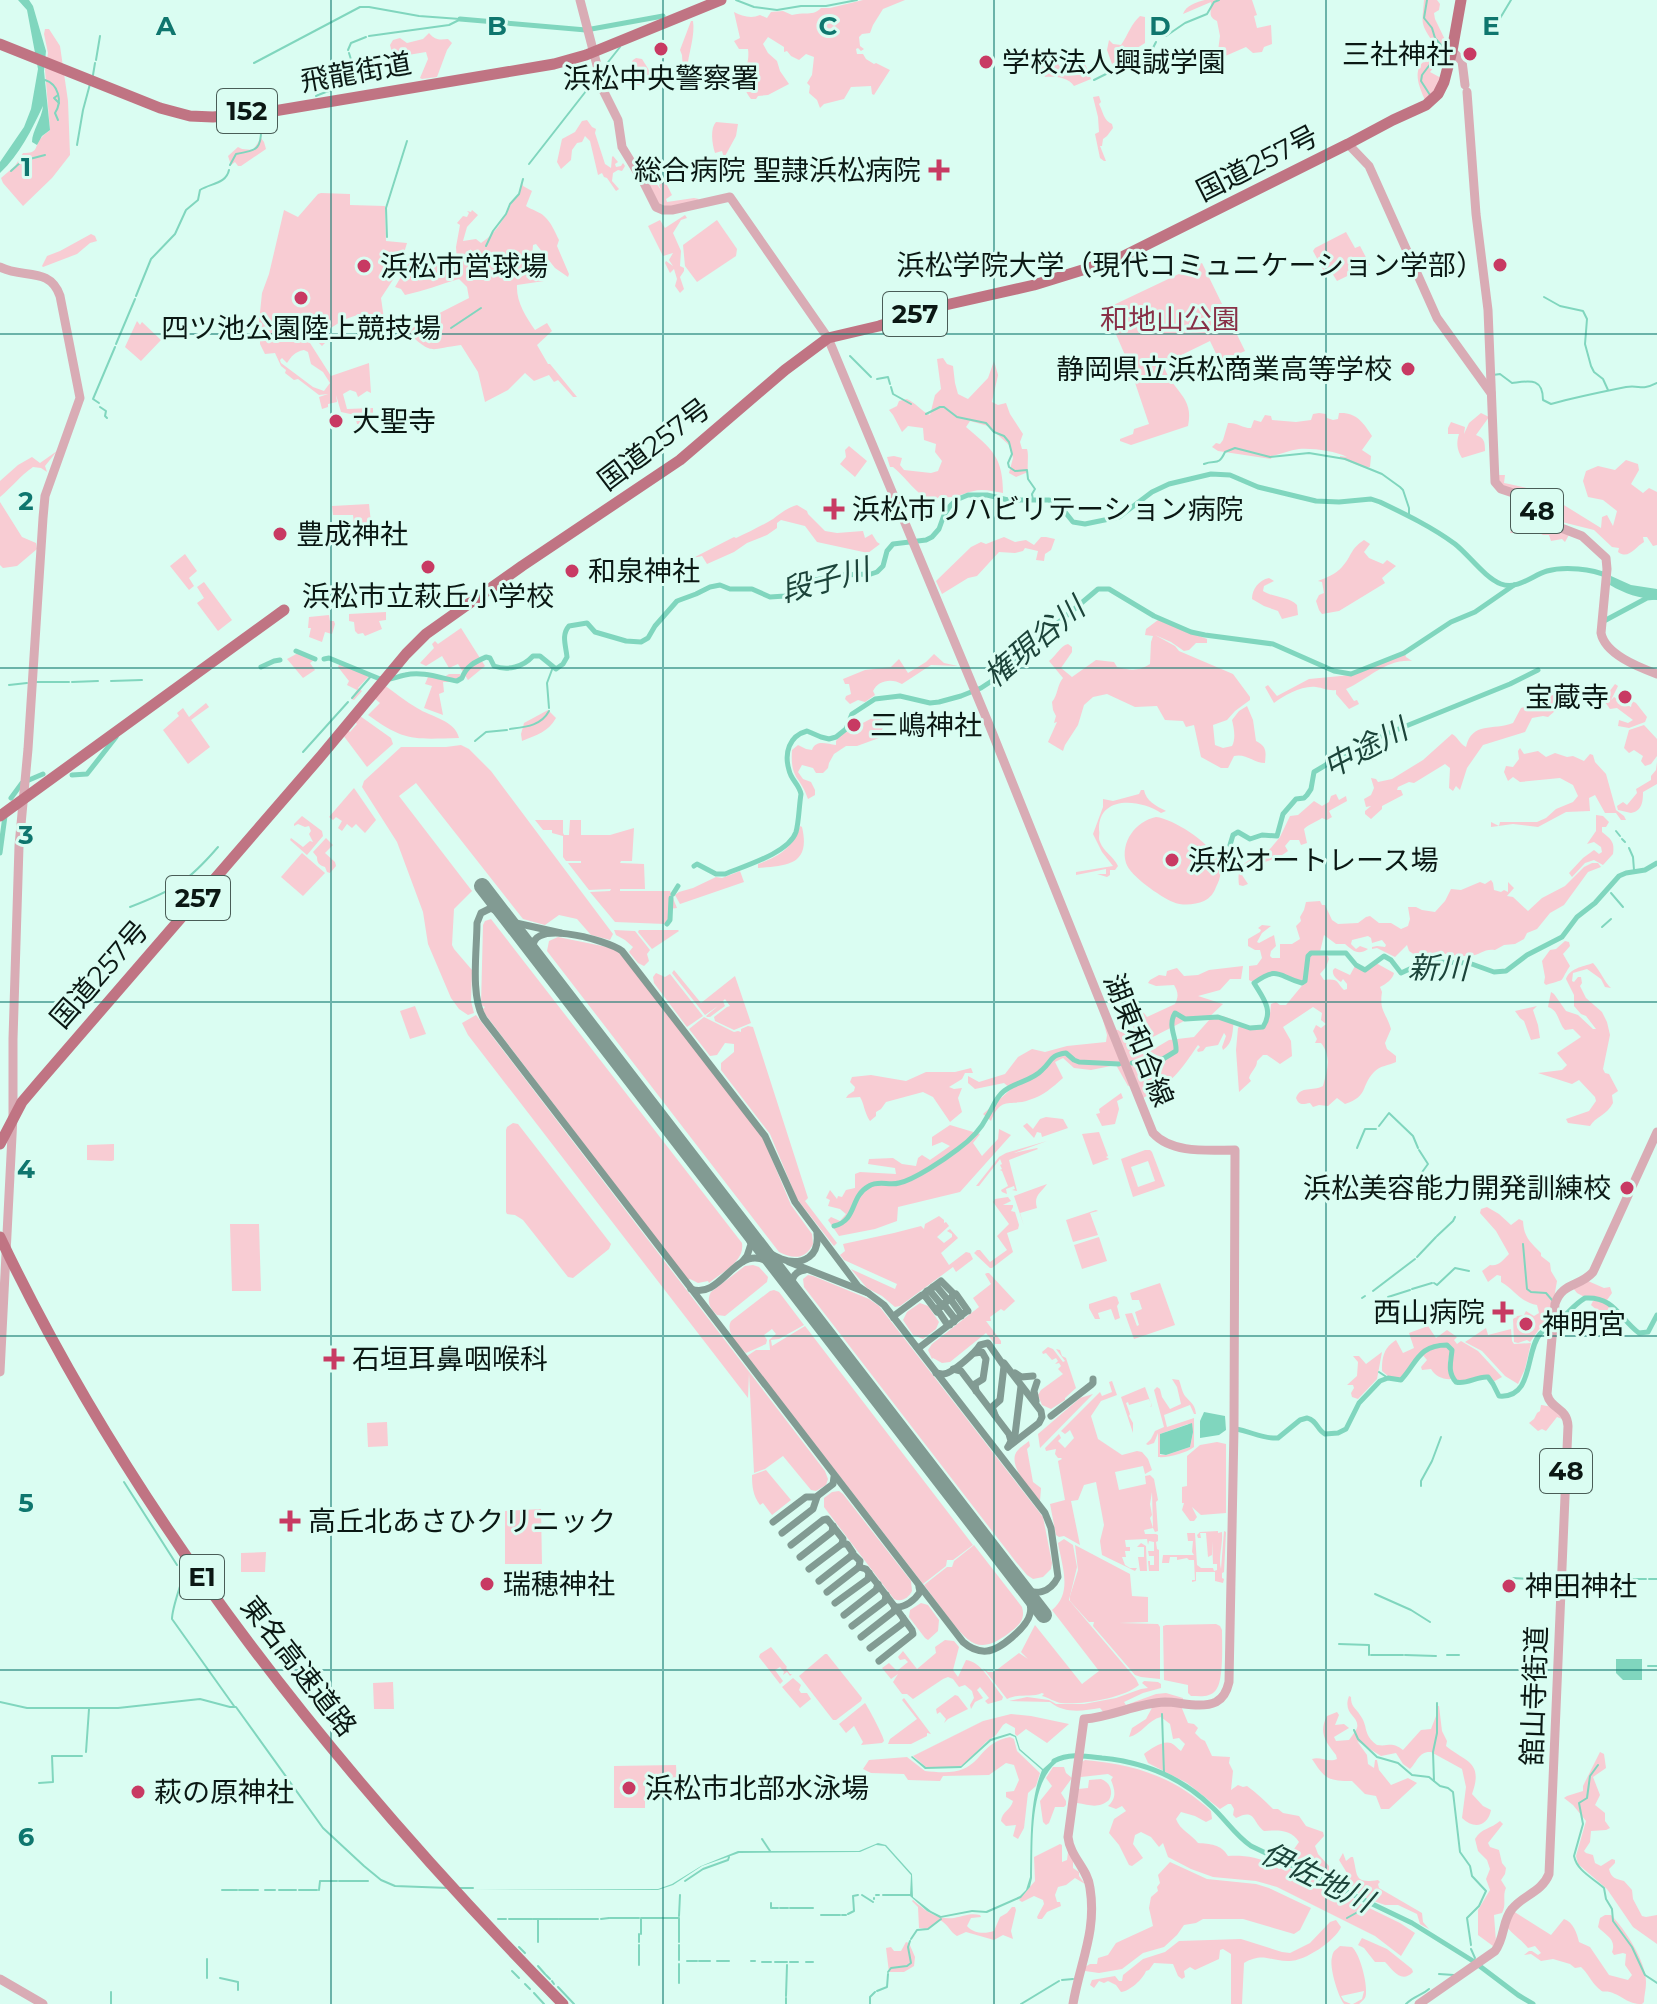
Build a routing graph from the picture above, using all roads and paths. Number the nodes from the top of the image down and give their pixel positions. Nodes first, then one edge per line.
1 (580, 0) edge
2 (712, 0) edge
3 (721, 0) edge
4 (1461, 0) edge
5 (0, 42) edge
6 (594, 50) junction
7 (1452, 51) junction
8 (1348, 144) junction
9 (0, 267) edge
10 (828, 338) junction
11 (1491, 393) junction
12 (283, 609) dead end
13 (1657, 674) edge
14 (23, 789) junction
15 (0, 814) edge
16 (13, 1116) junction
17 (1657, 1132) edge
18 (0, 1144) edge
19 (3, 1241) edge
20 (0, 1372) edge
21 (0, 1981) edge
22 (36, 2004) edge
23 (43, 2004) edge
24 (560, 2004) edge
25 (1073, 2004) edge
26 (1419, 2004) edge

1 - 6 main road
2 - 6 highway, 飛龍街道 / 152
3 - 6 highway, 飛龍街道 / 152
4 - 7 highway, 国道257号 / 257
5 - 6 highway, 飛龍街道 / 152
6 - 10 main road, 湖東和合線
7 - 8 highway, 国道257号 / 257
7 - 11 main road, 48
8 - 10 highway, 国道257号 / 257
8 - 11 main road
9 - 14 main road
10 - 16 highway, 国道257号 / 257
10 - 25 main road, 湖東和合線
11 - 13 main road, 48
12 - 14 highway
14 - 15 highway
14 - 16 main road
16 - 18 highway, 国道257号 / 257
16 - 19 main road
17 - 26 main road, 舘山寺街道 / 48
19 - 20 main road
19 - 24 highway, 東名高速道路 / E1
21 - 22 main road
21 - 23 main road

